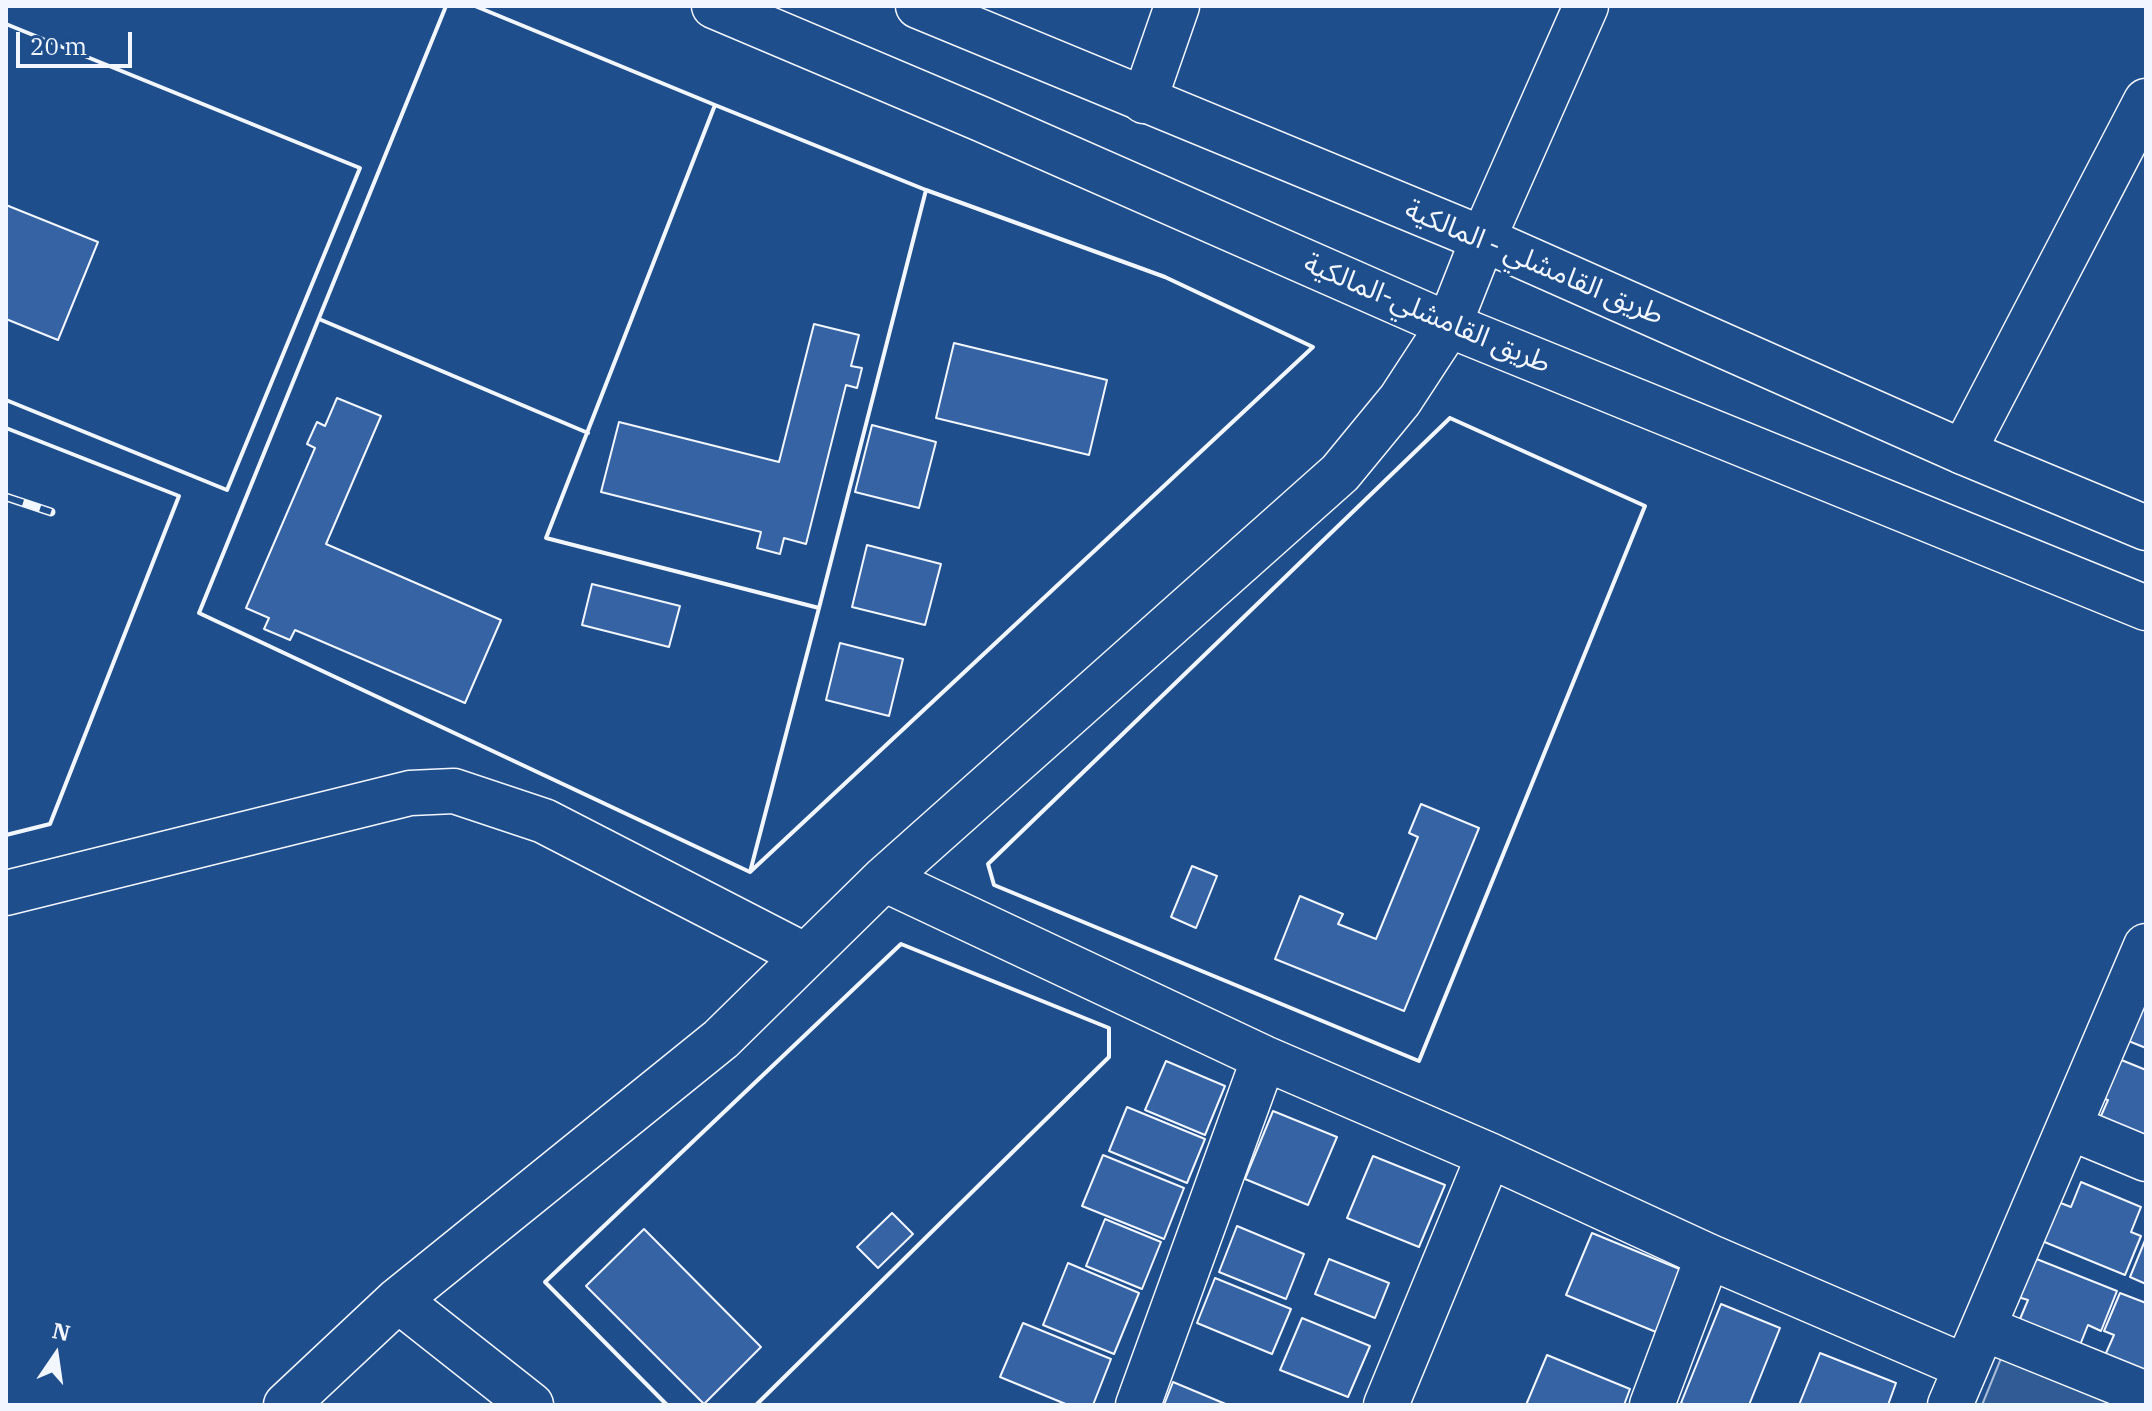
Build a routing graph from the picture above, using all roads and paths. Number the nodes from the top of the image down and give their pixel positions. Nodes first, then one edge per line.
1 (714, 6) edge
2 (918, 6) edge
3 (1177, 6) edge
4 (1586, 6) edge
5 (1144, 101) junction
6 (2146, 101) edge
7 (1483, 239) junction
8 (1449, 325) junction
9 (1963, 452) junction
10 (2146, 528) edge
11 (2146, 608) edge
12 (884, 879) junction
13 (6, 893) edge
14 (804, 955) junction
15 (2144, 957) edge
16 (1264, 1058) junction
17 (2069, 1127) junction
18 (1489, 1155) junction
19 (2146, 1159) edge
20 (1708, 1256) junction
21 (398, 1300) junction
22 (1967, 1366) edge
23 (2146, 1394) edge
24 (286, 1405) edge
25 (531, 1405) edge
26 (1138, 1405) edge
27 (1386, 1405) edge
28 (1652, 1405) edge

1 - 8 main road, طريق القامشلي-المالكية
2 - 5 main road, طريق القامشلي - المالكية
3 - 5 main road
4 - 7 main road
5 - 7 main road, طريق القامشلي - المالكية
6 - 9 main road
7 - 8 main road
7 - 9 main road, طريق القامشلي - المالكية
8 - 11 main road, طريق القامشلي-المالكية
8 - 12 main road
9 - 10 main road, طريق القامشلي - المالكية
12 - 14 main road
12 - 16 main road
13 - 14 main road
14 - 21 main road
15 - 17 main road
16 - 18 main road
16 - 26 main road
17 - 19 main road
17 - 22 main road
18 - 20 main road
18 - 27 main road
20 - 22 main road
20 - 28 main road
21 - 24 main road
21 - 25 main road
22 - 23 main road

